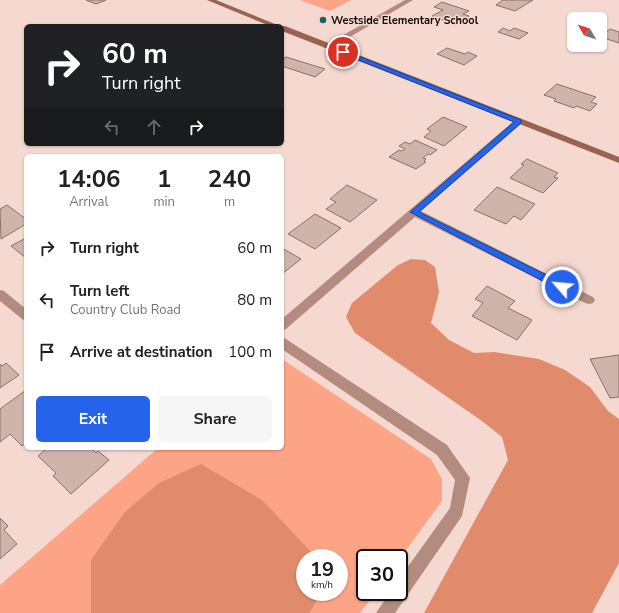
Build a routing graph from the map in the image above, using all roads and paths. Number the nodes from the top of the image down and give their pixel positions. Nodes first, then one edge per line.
1 (210, 0) edge
2 (410, 0) edge
3 (271, 24) edge
4 (284, 29) edge
5 (328, 46) junction
6 (519, 121) junction
7 (619, 160) edge
8 (414, 212) junction
9 (0, 294) edge
10 (588, 300) dead end
11 (24, 314) edge
12 (284, 324) edge
13 (284, 343) edge
14 (384, 613) edge

1 - 3 street
2 - 5 street
4 - 5 street
5 - 6 street
6 - 7 street
6 - 8 street
8 - 10 street
8 - 12 street
9 - 11 street
13 - 14 street

